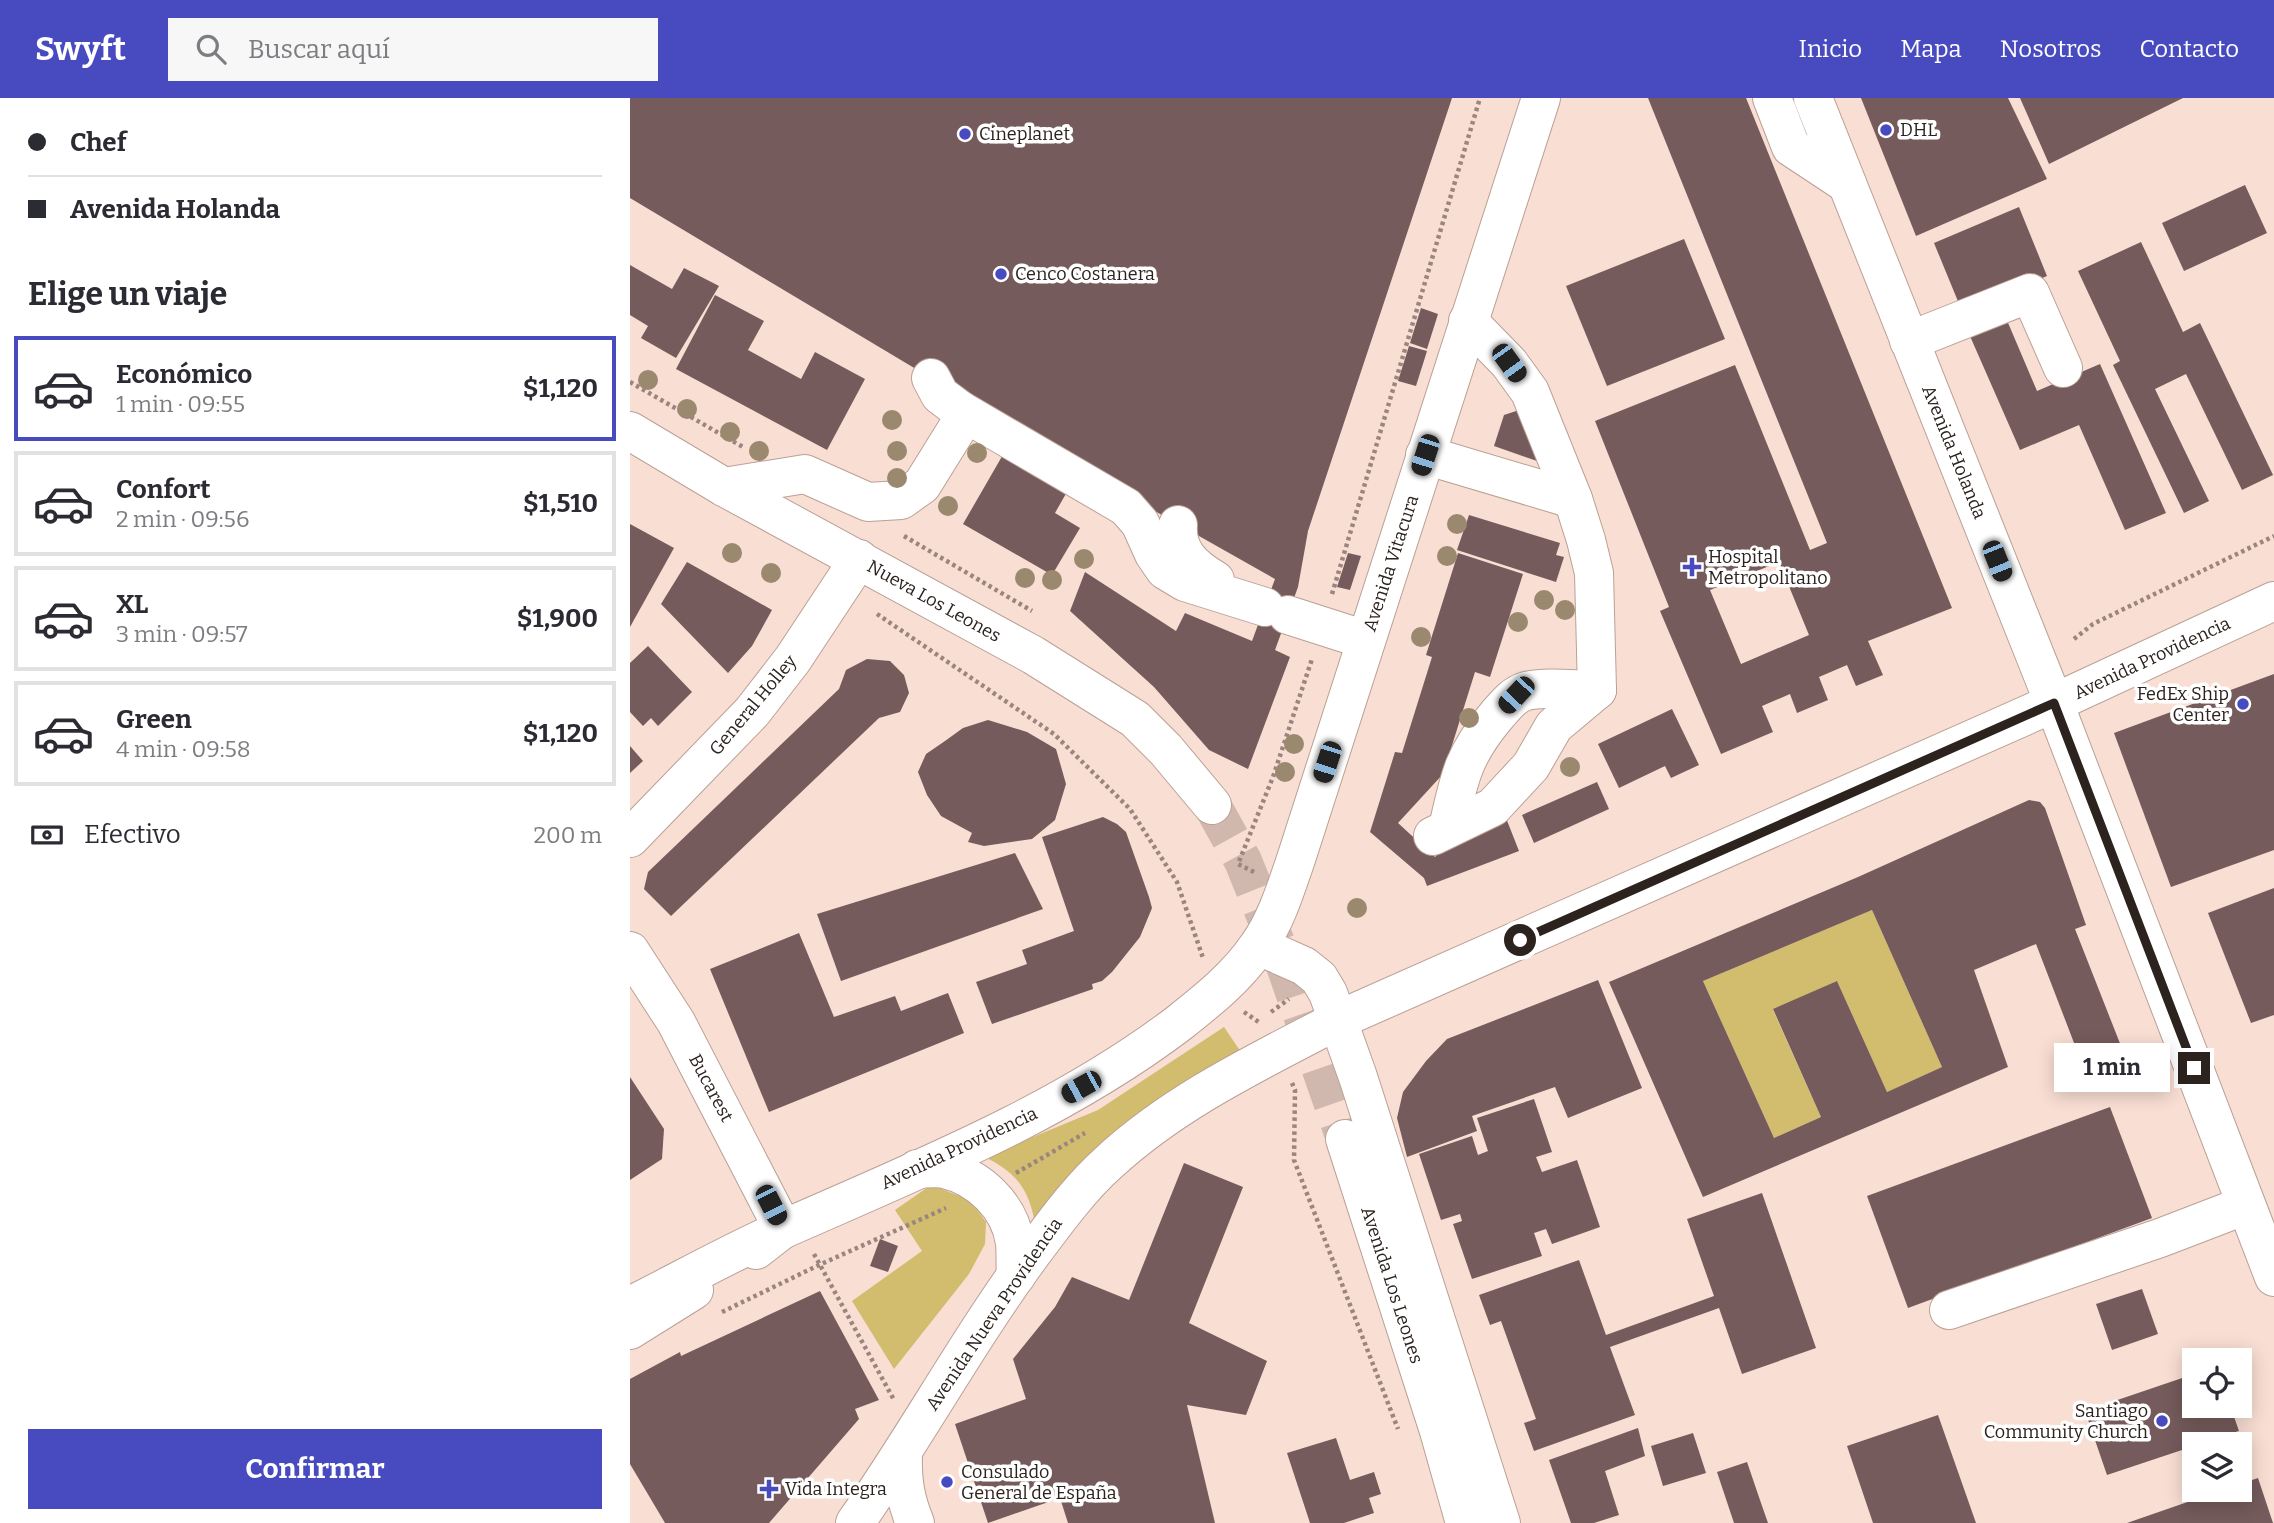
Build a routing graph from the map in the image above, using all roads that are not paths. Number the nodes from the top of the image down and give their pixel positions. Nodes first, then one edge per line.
1 (1541, 98) edge
2 (1772, 98) edge
3 (1813, 98) edge
4 (1847, 184) junction
5 (1468, 321) junction
6 (1909, 341) junction
7 (2063, 368) dead end
8 (931, 378) dead end
9 (960, 410) junction
10 (630, 431) edge
11 (1425, 455) junction
12 (724, 486) junction
13 (1573, 499) junction
14 (1178, 525) dead end
15 (850, 574) junction
16 (2274, 601) edge
17 (1292, 616) junction
18 (1366, 640) junction
19 (1597, 691) junction
20 (2054, 703) junction
21 (1212, 805) tunnel mouth
22 (630, 838) edge
23 (1259, 946) junction
24 (630, 951) edge
25 (1338, 1020) junction
26 (1345, 1139) tunnel mouth
27 (917, 1169) junction
28 (2246, 1205) junction
29 (790, 1226) junction
30 (1016, 1276) junction
31 (2274, 1277) edge
32 (630, 1306) edge
33 (1949, 1310) dead end
34 (630, 1330) edge
35 (1439, 1431) junction
36 (908, 1446) junction
37 (855, 1523) edge
38 (915, 1523) edge
39 (1465, 1523) edge
40 (1477, 1523) edge
41 (1501, 1523) edge

1 - 5 main road, Avenida Vitacura
2 - 4 main road
3 - 4 main road, Avenida Holanda
4 - 6 main road, Avenida Holanda
5 - 11 main road, Avenida Vitacura
5 - 13 main road
6 - 7 main road
6 - 20 main road, Avenida Holanda
8 - 9 main road
9 - 12 main road
9 - 17 main road
10 - 12 main road, Nueva Los Leones
11 - 13 main road
11 - 18 main road, Avenida Vitacura
12 - 15 main road, Nueva Los Leones
13 - 19 main road
14 - 17 main road
15 - 21 main road, Nueva Los Leones
15 - 22 main road, General Holley
16 - 20 main road, Avenida Providencia
17 - 18 main road
18 - 23 main road, Avenida Vitacura
19 - 19 main road
20 - 25 main road, Avenida Providencia
20 - 28 main road, Avenida Holanda
23 - 25 main road
23 - 27 main road, Avenida Providencia
24 - 29 main road, Bucarest
25 - 30 main road, Avenida Nueva Providencia
25 - 41 main road
26 - 35 main road, Avenida Los Leones
27 - 29 main road, Avenida Providencia
27 - 30 main road
28 - 31 main road, Avenida Holanda
28 - 33 main road
29 - 32 main road, Avenida Providencia
29 - 34 main road
30 - 36 main road, Avenida Nueva Providencia
35 - 39 main road, Avenida Los Leones
35 - 40 main road, Avenida Los Leones
36 - 37 main road, Avenida Nueva Providencia
36 - 38 main road

